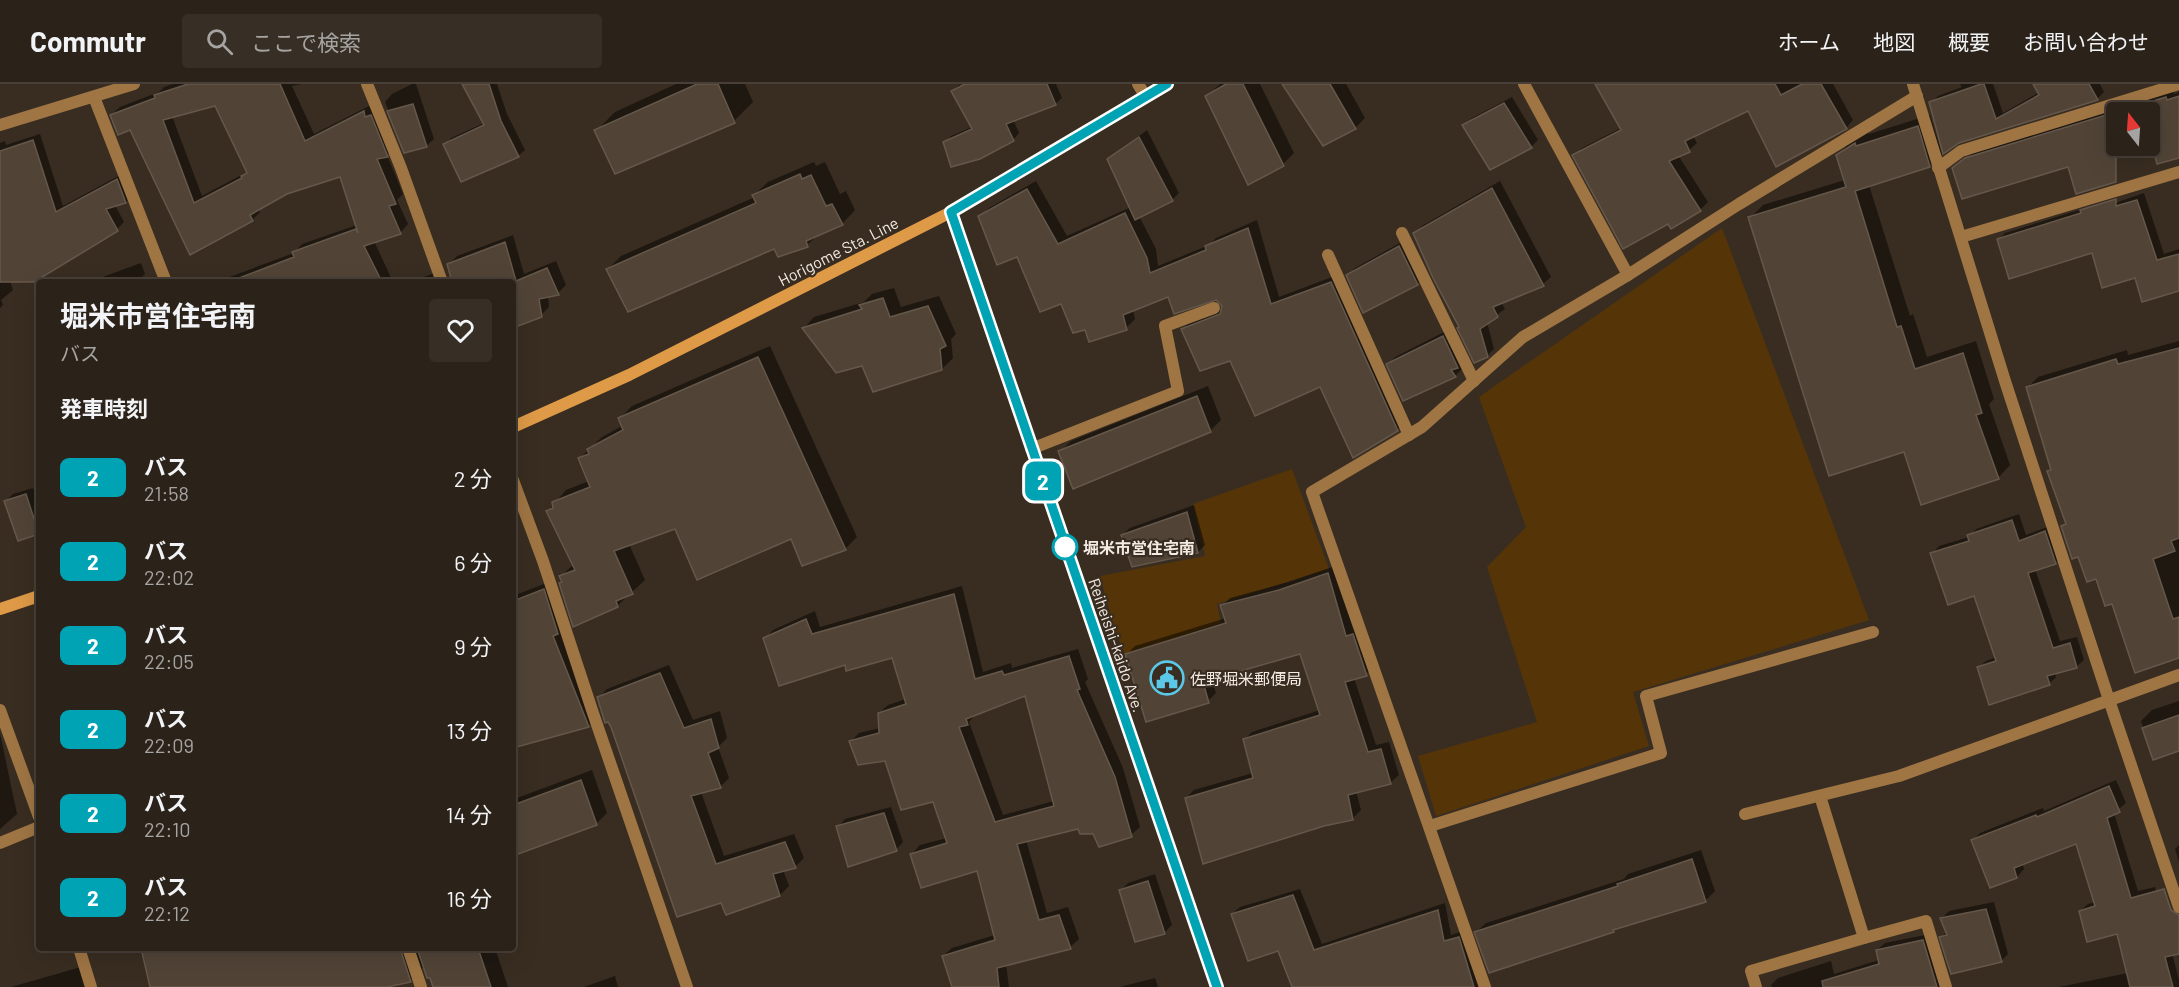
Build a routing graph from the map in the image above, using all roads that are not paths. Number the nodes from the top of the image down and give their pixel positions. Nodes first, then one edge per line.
1 (134, 84) edge
2 (367, 84) edge
3 (1138, 84) edge
4 (1167, 84) edge
5 (1524, 84) edge
6 (2179, 84) edge
7 (1915, 90) edge
8 (94, 97) junction
9 (1146, 97) junction
10 (0, 125) edge
11 (1938, 168) junction
12 (2179, 172) edge
13 (951, 212) junction
14 (1402, 233) dead end
15 (1961, 237) junction
16 (1328, 255) dead end
17 (1628, 275) junction
18 (165, 279) edge
19 (441, 279) edge
20 (1214, 308) dead end
21 (1474, 381) junction
22 (516, 426) edge
23 (1409, 435) junction
24 (1032, 449) junction
25 (516, 488) edge
26 (36, 597) edge
27 (0, 609) edge
28 (1873, 632) dead end
29 (2179, 675) edge
30 (2109, 700) junction
31 (0, 710) edge
32 (1820, 796) junction
33 (36, 809) edge
34 (1745, 814) dead end
35 (1430, 826) junction
36 (36, 828) edge
37 (0, 843) edge
38 (2179, 907) edge
39 (1864, 938) junction
40 (80, 951) edge
41 (409, 951) edge
42 (90, 987) edge
43 (421, 987) edge
44 (687, 987) edge
45 (1217, 987) edge
46 (1485, 987) edge
47 (1756, 987) edge
48 (1946, 987) edge

1 - 8 street
2 - 19 street
3 - 9 street
4 - 9 main road, Horigome Sta. Line
5 - 17 street
6 - 11 street
7 - 11 street
7 - 17 street
8 - 10 street
8 - 18 street
9 - 13 main road, Horigome Sta. Line
11 - 15 street
12 - 15 street
13 - 22 main road, Horigome Sta. Line
13 - 24 street, Reiheishi-kaido Ave.
14 - 21 street
15 - 30 street
16 - 23 street
17 - 21 street
20 - 24 street
21 - 23 street
23 - 35 street
24 - 45 street, Reiheishi-kaido Ave.
25 - 44 street
26 - 27 main road
28 - 35 street
29 - 30 street
30 - 32 street
30 - 38 street
31 - 33 street
32 - 34 street
32 - 39 street
35 - 46 street
36 - 37 street
39 - 47 street
39 - 48 street
40 - 42 street
41 - 43 street

